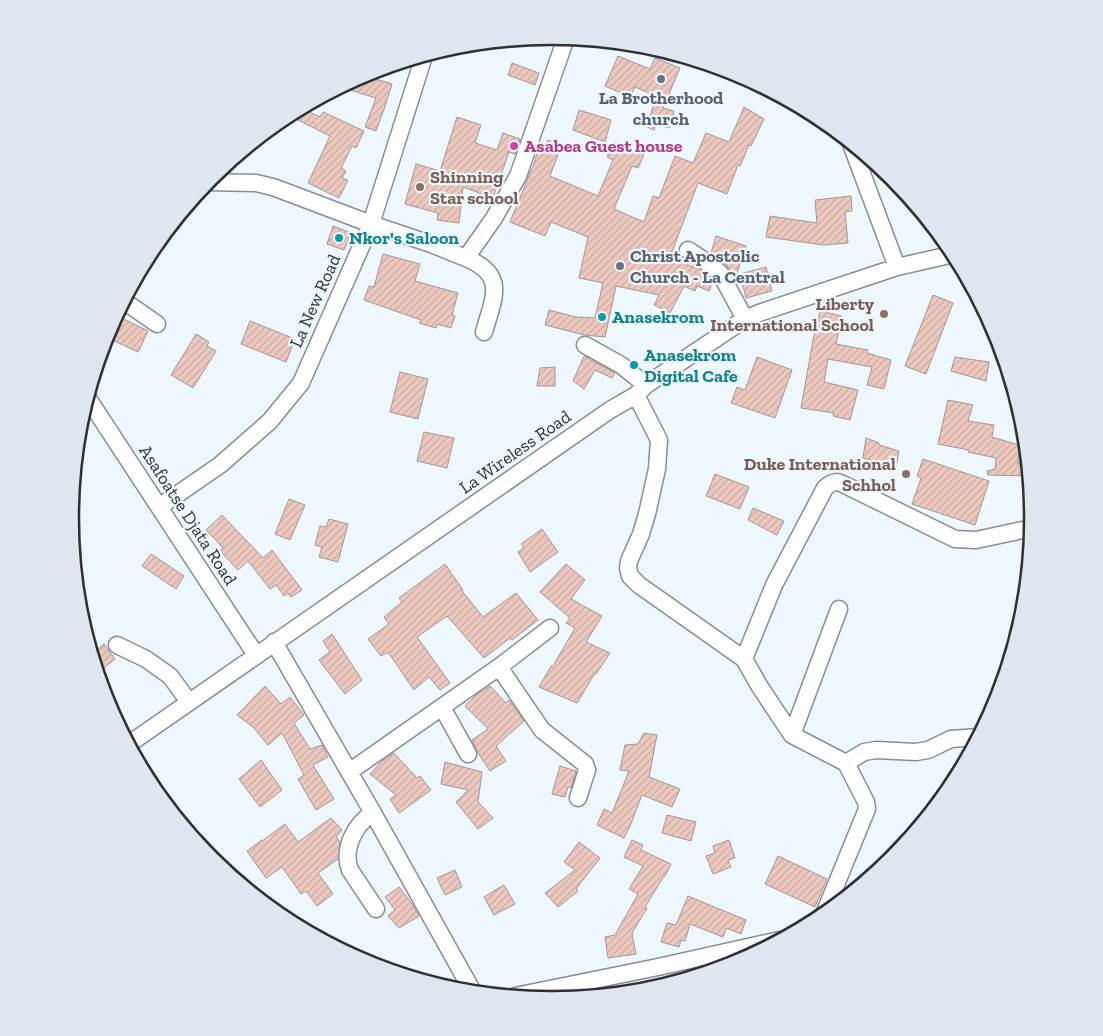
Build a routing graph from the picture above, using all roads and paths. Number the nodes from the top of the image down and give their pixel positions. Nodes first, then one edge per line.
1 (563, 45) edge
2 (422, 63) edge
3 (856, 156) edge
4 (219, 182) edge
5 (371, 224) junction
6 (688, 250) dead end
7 (946, 256) edge
8 (466, 258) junction
9 (897, 267) junction
10 (129, 305) edge
11 (745, 319) junction
12 (157, 324) dead end
13 (484, 332) dead end
14 (585, 345) dead end
15 (641, 390) junction
16 (93, 406) edge
17 (160, 507) junction
18 (1024, 530) edge
19 (840, 609) dead end
20 (550, 628) dead end
21 (274, 642) junction
22 (117, 645) dead end
23 (256, 655) junction
24 (744, 659) junction
25 (499, 667) junction
26 (189, 702) junction
27 (442, 707) junction
28 (792, 735) junction
29 (970, 738) edge
30 (134, 740) edge
31 (468, 754) dead end
32 (846, 762) junction
33 (349, 772) junction
34 (578, 798) dead end
35 (373, 813) junction
36 (830, 900) edge
37 (376, 909) dead end
38 (752, 946) edge
39 (468, 983) edge
40 (542, 991) edge

1 - 8 street
2 - 5 street, La New Road
3 - 9 street
4 - 5 street
5 - 8 street
5 - 17 street, La New Road
6 - 11 street
7 - 9 street, La Wireless Road
8 - 13 street
9 - 11 street, La Wireless Road
10 - 12 street
11 - 15 street, La Wireless Road
14 - 15 street
15 - 21 street, La Wireless Road
15 - 24 street
16 - 17 street, Asafoatse Djata Road
17 - 23 street, Asafoatse Djata Road
18 - 24 street
19 - 28 street
20 - 25 street
21 - 23 street, La Wireless Road
21 - 33 street
22 - 26 street
23 - 26 street, La Wireless Road
24 - 28 street
25 - 27 street
25 - 34 street
26 - 30 street, La Wireless Road
27 - 31 street
27 - 33 street
28 - 32 street
29 - 32 street
32 - 36 street
33 - 35 street
35 - 37 street
35 - 39 street
38 - 40 street

